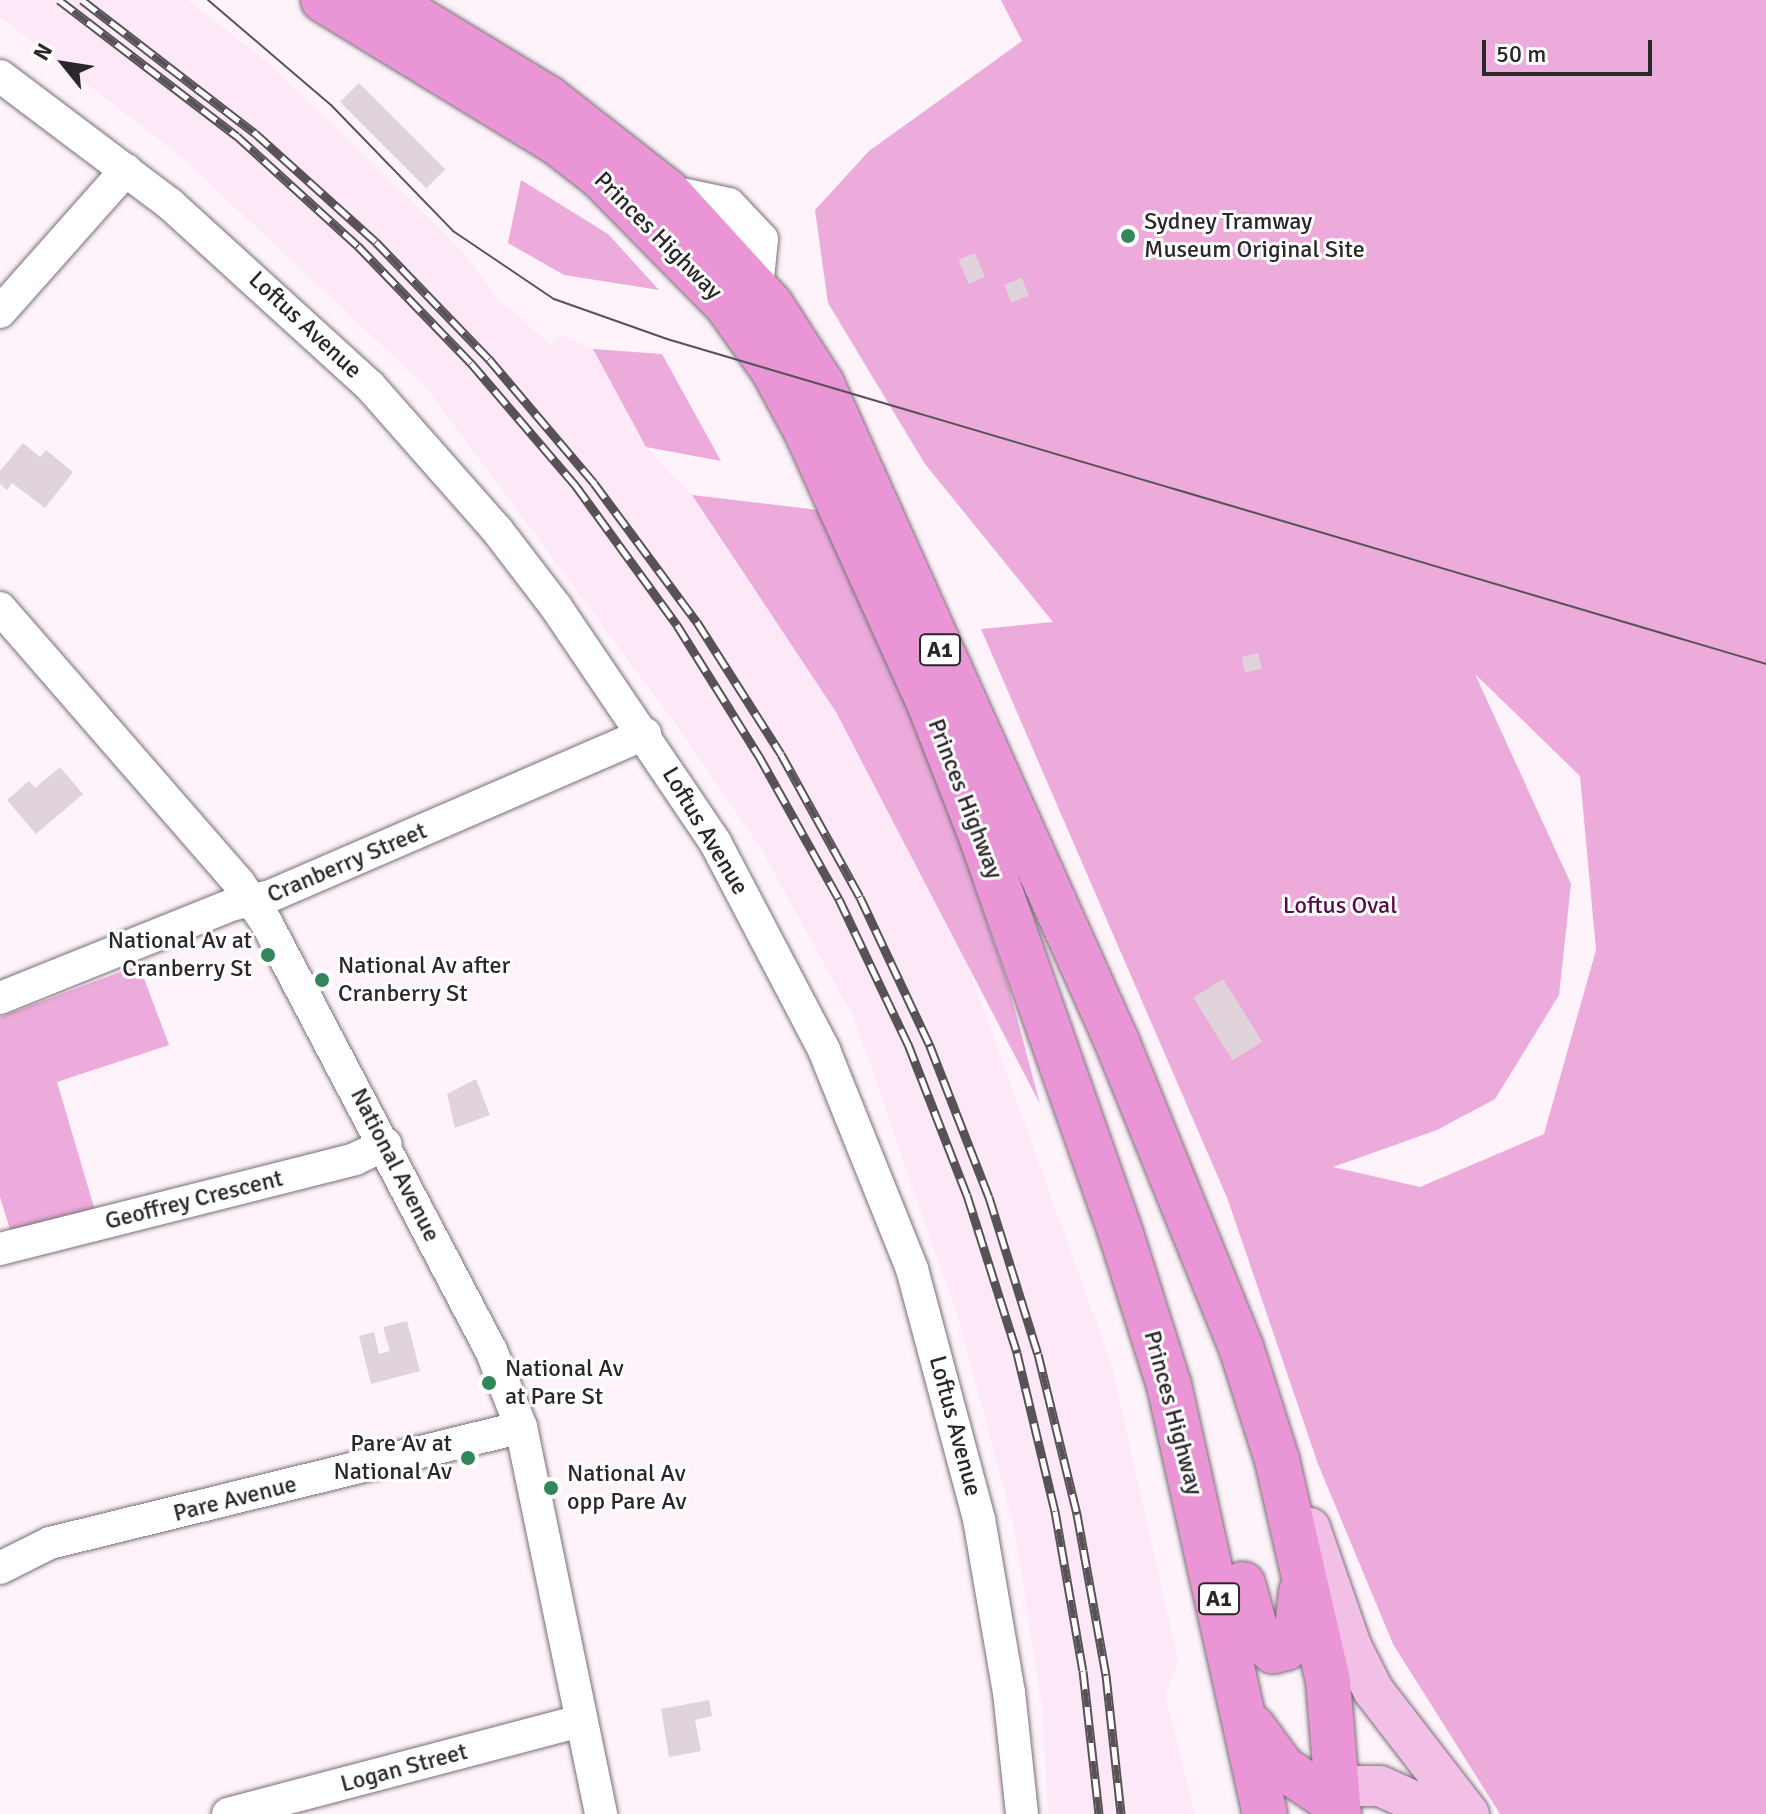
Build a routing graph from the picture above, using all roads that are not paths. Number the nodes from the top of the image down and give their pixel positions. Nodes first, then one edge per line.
1 (323, 0) edge
2 (387, 0) edge
3 (0, 76) edge
4 (126, 170) junction
5 (0, 312) edge
6 (0, 608) edge
7 (645, 734) junction
8 (253, 902) junction
9 (0, 998) edge
10 (386, 1144) junction
11 (0, 1249) edge
12 (1169, 1385) junction
13 (521, 1427) junction
14 (1277, 1460) junction
15 (0, 1568) edge
16 (1303, 1569) junction
17 (1242, 1697) junction
18 (579, 1721) junction
19 (1334, 1805) edge
20 (1016, 1813) edge
21 (228, 1814) edge
22 (601, 1814) edge
23 (1265, 1814) edge
24 (1442, 1814) edge
25 (1469, 1814) edge

1 - 12 highway, Princes Highway / A1
2 - 14 highway, Princes Highway / A1
3 - 4 street, Loftus Avenue
4 - 5 street
4 - 7 street, Loftus Avenue
6 - 8 street, National Avenue
7 - 8 street, Cranberry Street
7 - 20 street, Loftus Avenue
8 - 9 street, Cranberry Street
8 - 10 street, National Avenue
10 - 11 street, Geoffrey Crescent
10 - 13 street, National Avenue
12 - 16 highway
12 - 17 highway, Princes Highway / A1
13 - 15 street, Pare Avenue
13 - 18 street, National Avenue
14 - 16 highway, Princes Highway / A1
14 - 25 main road
16 - 19 highway, Princes Highway / A1
17 - 19 highway
17 - 23 highway, Princes Highway / A1
18 - 21 street, Logan Street
18 - 22 street, National Avenue
19 - 24 main road

